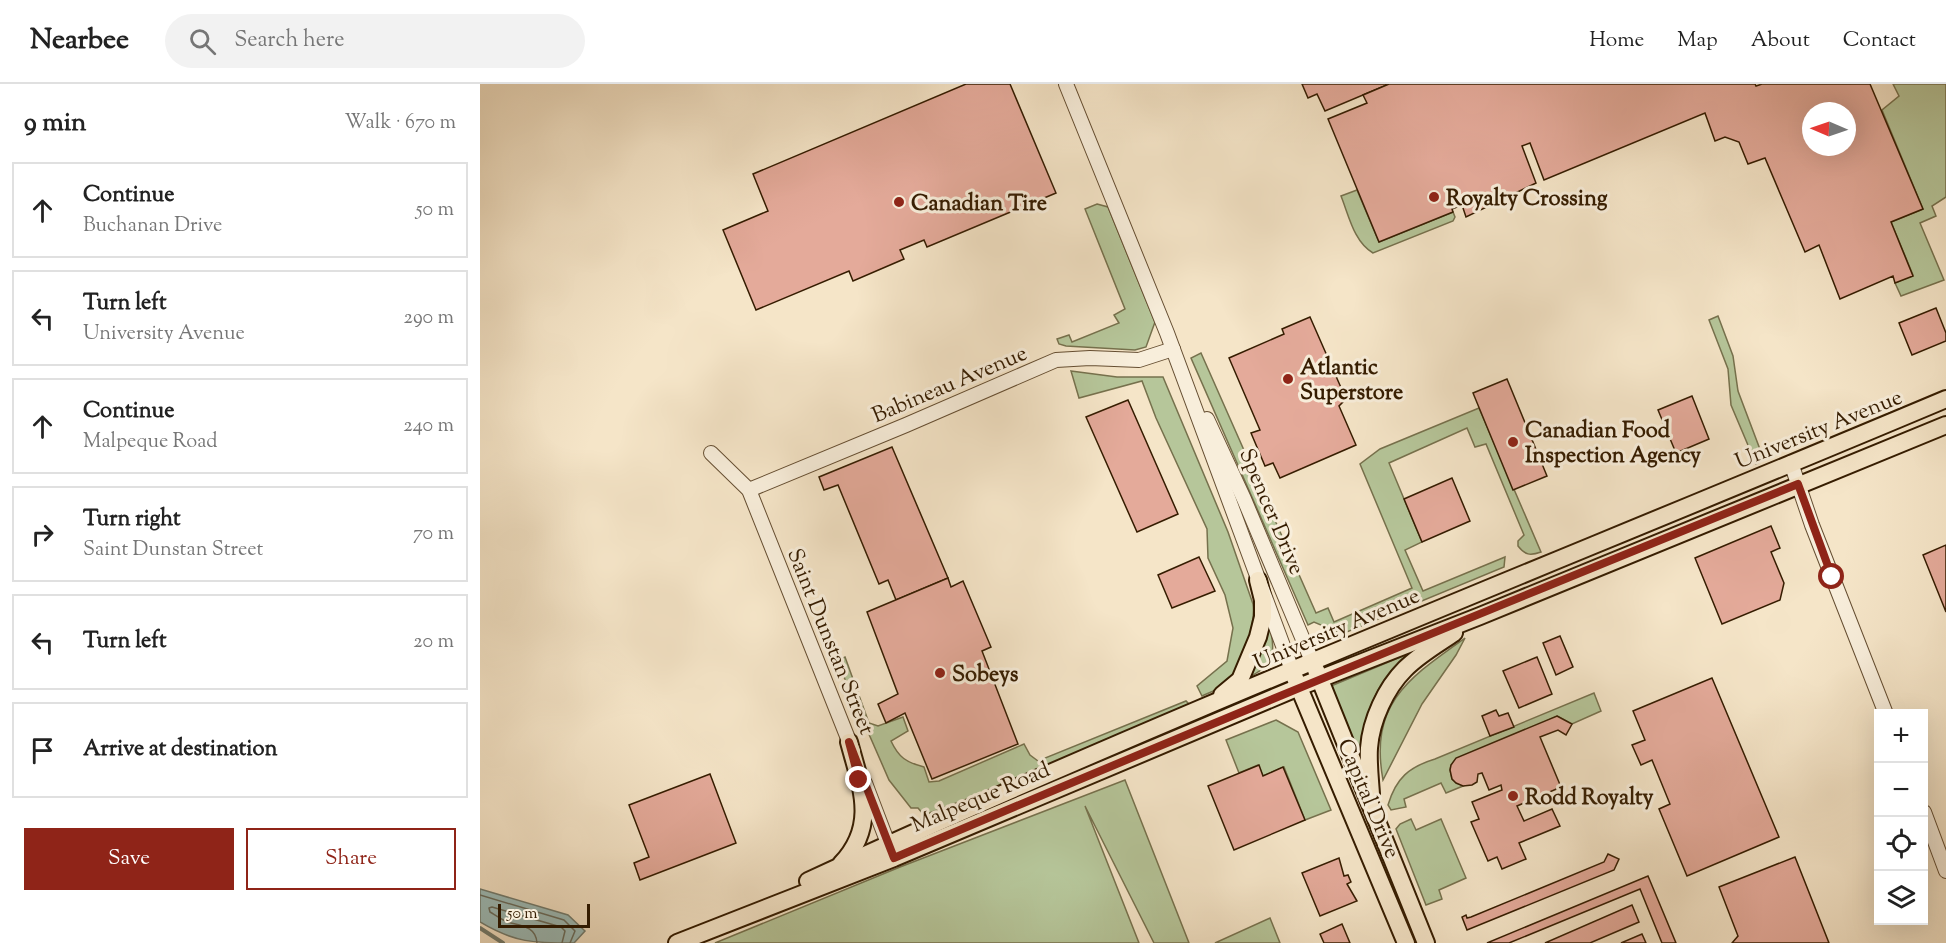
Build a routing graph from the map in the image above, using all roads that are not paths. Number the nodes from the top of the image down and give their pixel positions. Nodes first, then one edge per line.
1 (1066, 84) edge
2 (1173, 349) junction
3 (1179, 364) junction
4 (1946, 399) edge
5 (1946, 425) edge
6 (711, 453) dead end
7 (1791, 463) junction
8 (1798, 484) junction
9 (749, 490) junction
10 (1258, 580) junction
11 (1480, 616) junction
12 (1312, 661) junction
13 (1292, 670) junction
14 (1319, 679) junction
15 (1299, 687) junction
16 (1884, 709) edge
17 (1174, 721) junction
18 (849, 742) junction
19 (1372, 810) junction
20 (1925, 817) edge
21 (891, 851) junction
22 (839, 867) junction
23 (1946, 871) edge
24 (750, 915) junction
25 (677, 943) edge
26 (1406, 943) edge
27 (1426, 943) edge

1 - 2 street, Spencer Drive
2 - 3 street, Spencer Drive
2 - 9 street, Babineau Avenue
3 - 10 street, Spencer Drive
3 - 12 street, Spencer Drive
4 - 7 main road, University Avenue
5 - 8 main road, University Avenue
6 - 9 street, Saint Dunstan Street
7 - 8 street
7 - 12 main road, University Avenue
8 - 11 main road, University Avenue
8 - 16 street
9 - 18 street, Saint Dunstan Street
10 - 13 street, Spencer Drive
10 - 17 main road
11 - 14 main road, University Avenue
11 - 19 main road
12 - 13 main road, University Avenue
12 - 14 main road, Spencer Drive
13 - 15 main road, Capital Drive
13 - 17 main road, University Avenue
14 - 15 main road, University Avenue
14 - 19 main road, Capital Drive
15 - 21 main road, Malpeque Road
15 - 26 main road, Capital Drive
17 - 21 main road, University Avenue
18 - 21 street, Saint Dunstan Street
18 - 22 main road
19 - 27 main road, Capital Drive
20 - 23 street
21 - 22 main road, University Avenue
21 - 24 main road, Malpeque Road
22 - 24 main road, University Avenue
24 - 25 main road, Malpeque Road

